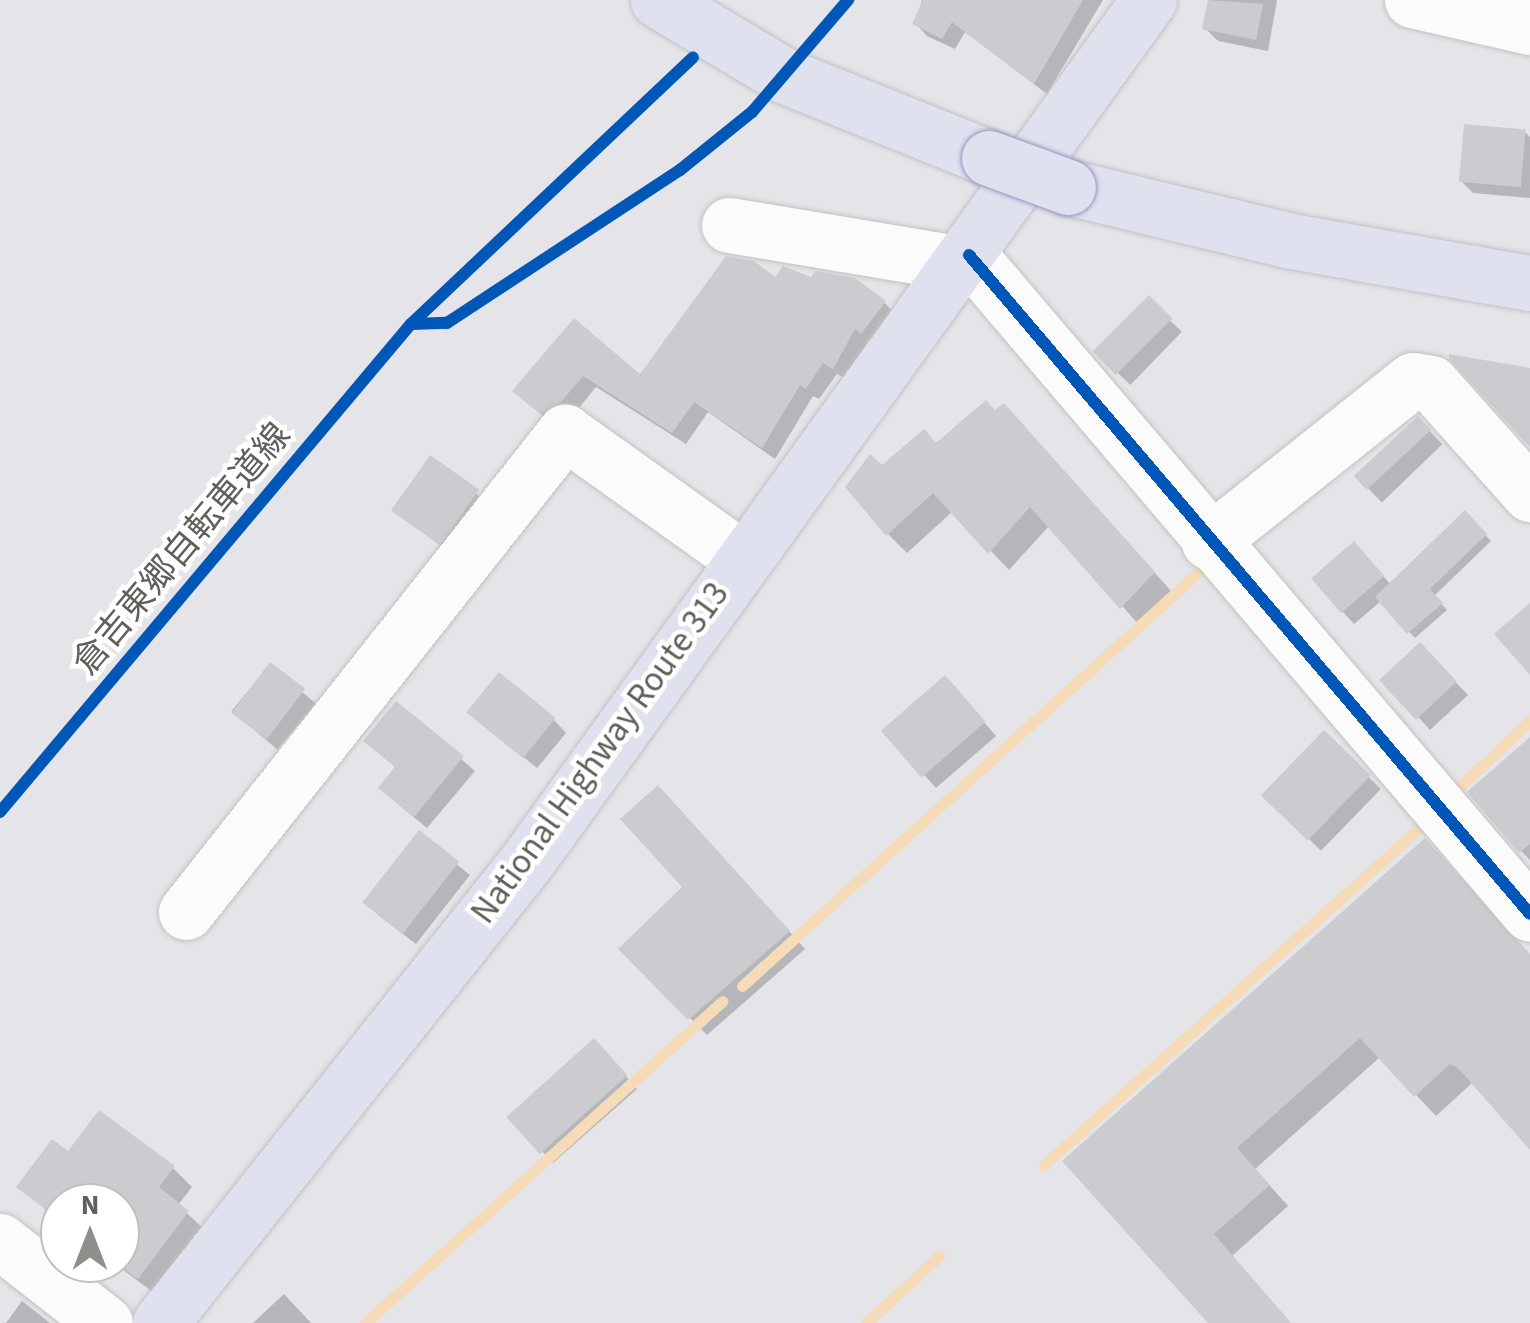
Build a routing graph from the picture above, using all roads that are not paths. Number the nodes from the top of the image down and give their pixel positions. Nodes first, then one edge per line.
1 (1149, 0) edge
2 (1412, 0) edge
3 (667, 6) edge
4 (1530, 26) edge
5 (728, 225) dead end
6 (966, 260) junction
7 (1530, 282) edge
8 (1530, 494) edge
9 (1209, 542) junction
10 (740, 558) junction
11 (186, 912) dead end
12 (1530, 914) edge
13 (0, 1241) edge
14 (105, 1323) edge
15 (160, 1323) edge

1 - 6 highway, National Highway Route 313
2 - 4 street
3 - 7 highway, bridge
5 - 6 street
6 - 9 street
6 - 10 highway, National Highway Route 313
8 - 9 street
9 - 12 street
10 - 11 street
10 - 15 highway, National Highway Route 313
13 - 14 street

